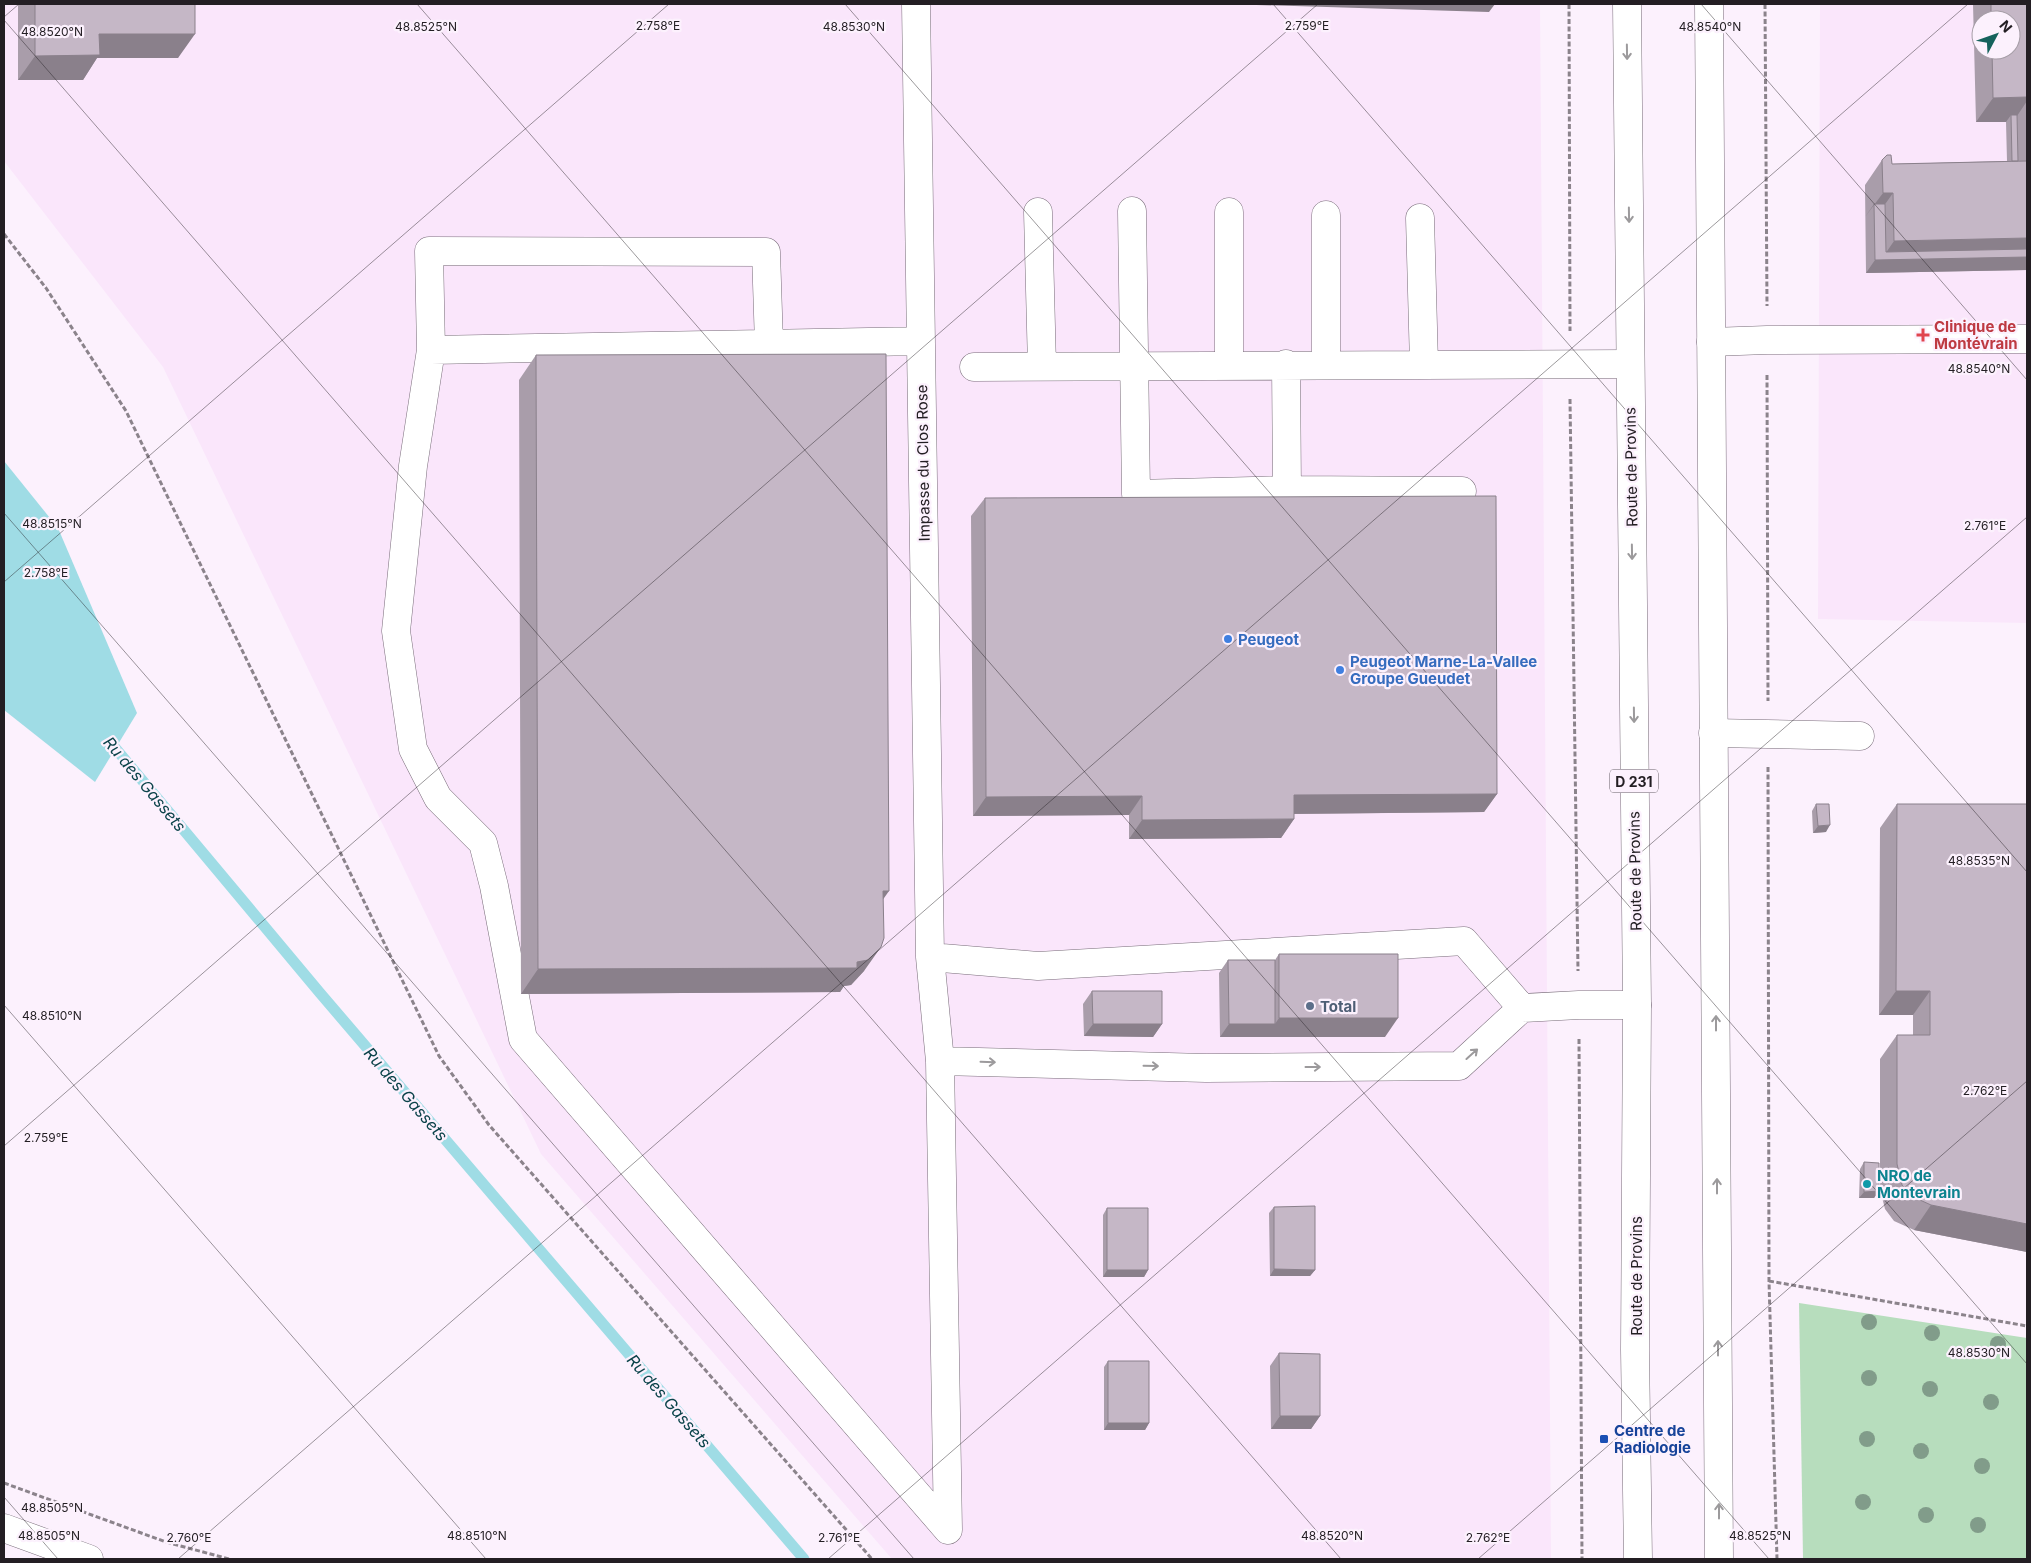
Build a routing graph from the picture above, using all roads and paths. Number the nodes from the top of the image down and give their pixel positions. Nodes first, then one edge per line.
1 (916, 4) edge
2 (1569, 4) edge
3 (1627, 4) edge
4 (1709, 4) edge
5 (1765, 4) edge
6 (1132, 211) dead end
7 (1038, 212) dead end
8 (1229, 212) dead end
9 (1326, 215) dead end
10 (1420, 218) dead end
11 (4, 234) edge
12 (2027, 339) edge
13 (1767, 340) junction
14 (922, 341) junction
15 (1711, 342) junction
16 (769, 344) junction
17 (431, 350) junction
18 (1570, 363) junction
19 (1229, 364) junction
20 (1286, 364) junction
21 (1326, 364) junction
22 (1424, 364) junction
23 (1630, 364) junction
24 (1133, 365) junction
25 (974, 366) dead end
26 (1042, 366) junction
27 (1287, 490) junction
28 (1462, 491) dead end
29 (1713, 733) junction
30 (1768, 734) junction
31 (1860, 736) dead end
32 (930, 958) junction
33 (1578, 1005) junction
34 (1636, 1005) junction
35 (1522, 1008) junction
36 (940, 1061) junction
37 (1769, 1281) junction
38 (2027, 1326) edge
39 (4, 1483) edge
40 (4, 1528) edge
41 (89, 1559) edge
42 (229, 1559) edge
43 (872, 1559) edge
44 (1582, 1559) edge
45 (1638, 1559) edge
46 (1720, 1559) edge
47 (1778, 1559) edge

1 - 14 main road, Impasse du Clos Rose
2 - 18 path
3 -> 23 main road, Route de Provins / D 231
4 - 15 main road
5 - 13 path
6 - 24 main road
7 - 26 main road
8 - 19 main road
9 - 21 main road
10 - 22 main road
11 - 43 path
12 - 13 main road
13 - 15 main road
13 - 30 path
14 - 16 main road
14 - 32 main road, Impasse du Clos Rose
15 - 29 main road
16 - 17 main road
16 - 17 main road
17 - 36 main road, Impasse du Clos Rose
18 - 22 main road
18 - 23 main road
18 - 33 path
19 - 20 main road
19 - 24 main road
20 - 21 main road
20 - 27 main road
21 - 22 main road
23 -> 34 main road, Route de Provins / D 231
24 - 26 main road
24 - 27 main road
25 - 26 main road
27 - 28 main road
29 - 30 main road
46 -> 29 main road
30 - 31 main road
30 - 37 path
32 - 35 main road
32 - 36 main road, Impasse du Clos Rose
33 - 34 main road
33 - 35 main road
33 - 44 path
34 - 45 main road, Route de Provins / D 231
36 -> 35 main road
37 - 38 path
37 - 47 path
39 - 42 path
40 - 41 main road

